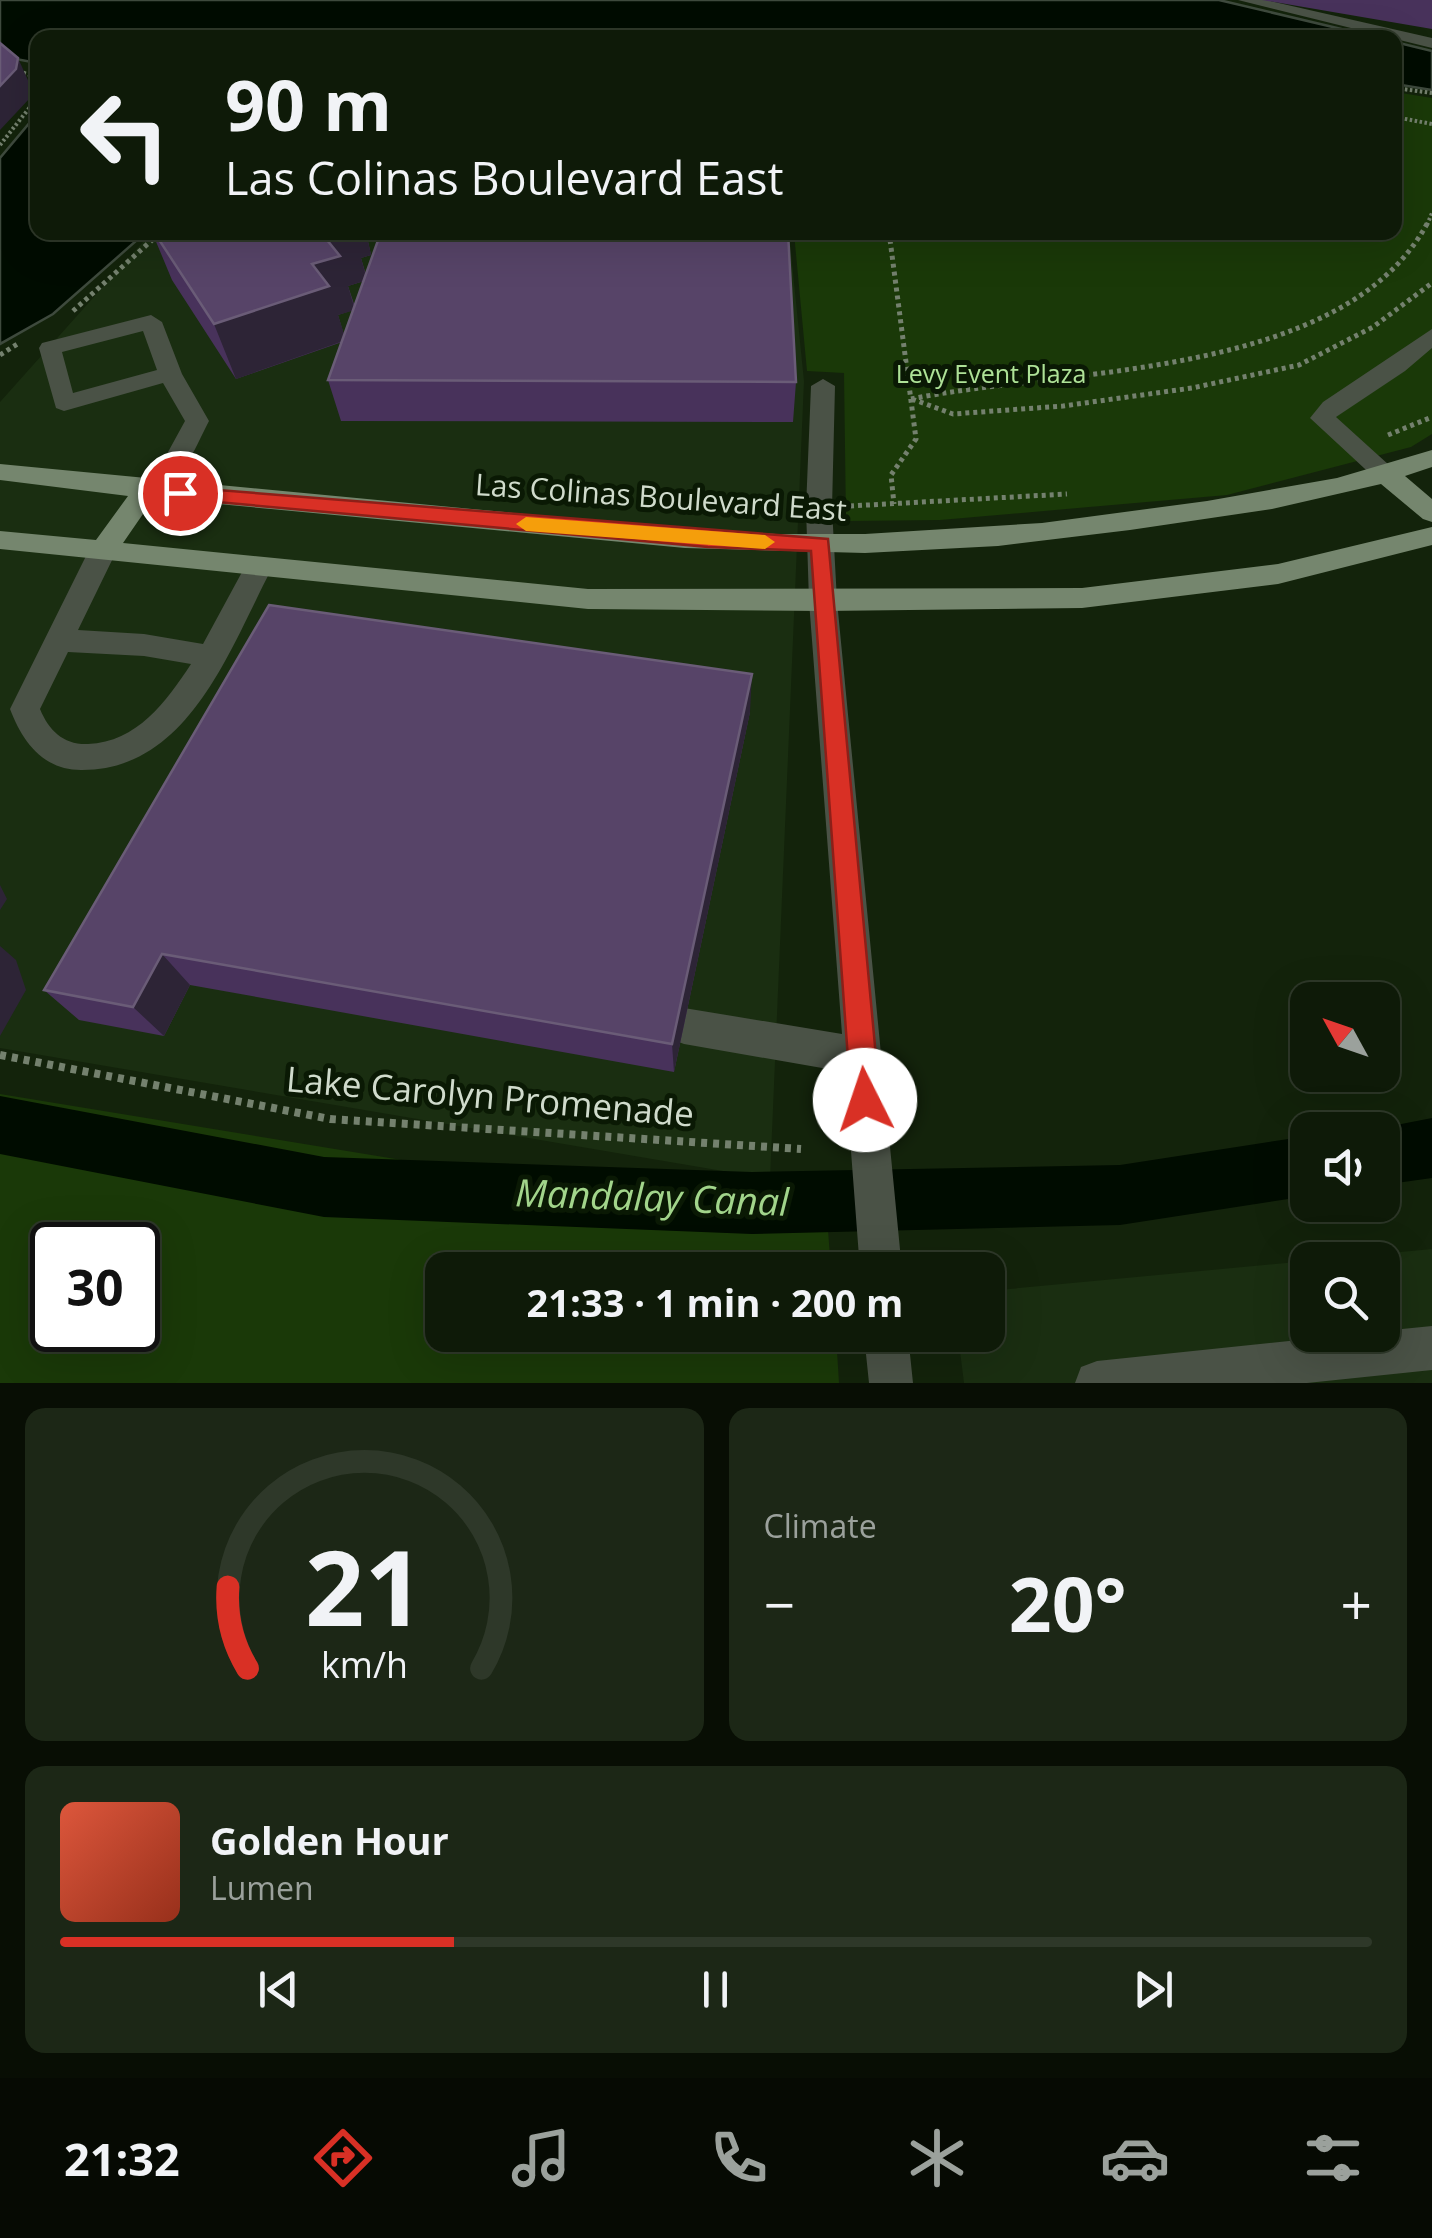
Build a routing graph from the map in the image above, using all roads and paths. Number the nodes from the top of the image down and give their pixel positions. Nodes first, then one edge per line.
1 (1246, 0) edge
2 (1379, 30) edge
3 (1402, 35) edge
4 (1432, 42) edge
5 (0, 64) edge
6 (30, 73) edge
7 (1402, 89) edge
8 (1432, 93) edge
9 (30, 107) edge
10 (1402, 118) edge
11 (1432, 124) edge
12 (0, 145) edge
13 (1432, 213) edge
14 (152, 240) edge
15 (890, 240) edge
16 (1432, 282) edge
17 (64, 317) dead end
18 (1432, 336) edge
19 (21, 342) dead end
20 (0, 355) edge
21 (170, 374) junction
22 (823, 386) dead end
23 (910, 399) junction
24 (1432, 418) edge
25 (1354, 446) junction
26 (1432, 458) edge
27 (0, 472) edge
28 (1387, 475) junction
29 (146, 490) junction
30 (1072, 493) dead end
31 (894, 504) junction
32 (819, 508) junction
33 (1432, 513) edge
34 (1432, 536) edge
35 (0, 540) edge
36 (821, 544) junction
37 (102, 552) junction
38 (258, 568) junction
39 (823, 601) junction
40 (57, 640) junction
41 (209, 656) junction
42 (684, 1026) edge
43 (0, 1055) edge
44 (862, 1061) junction
45 (801, 1148) dead end
46 (878, 1252) edge
47 (1432, 1348) edge
48 (888, 1352) edge
49 (891, 1383) edge
50 (1097, 1383) edge

1 - 2 street
3 - 4 street
5 - 6 path
7 - 8 path
9 - 12 path
10 - 11 path
13 - 23 path
14 - 17 path
15 - 23 path
16 - 23 path
18 - 25 street
19 - 20 path
21 - 21 street
21 - 29 street
22 - 32 street
23 - 31 path
24 - 25 path
25 - 28 street
26 - 28 main road, Las Colinas Boulevard East
27 - 29 main road, Las Colinas Boulevard East
28 - 33 main road
28 - 36 main road, Las Colinas Boulevard East
29 - 36 main road, Las Colinas Boulevard East
29 - 37 main road
30 - 31 path
31 - 32 path
32 - 36 street
34 - 39 main road
35 - 37 main road
36 - 39 street
37 - 38 main road
37 - 40 street
38 - 39 main road
38 - 41 street
39 - 44 street
40 - 41 street
40 - 41 street
42 - 44 street
43 - 45 path, Lake Carolyn Promenade
44 - 46 street
47 - 50 street
48 - 49 street

